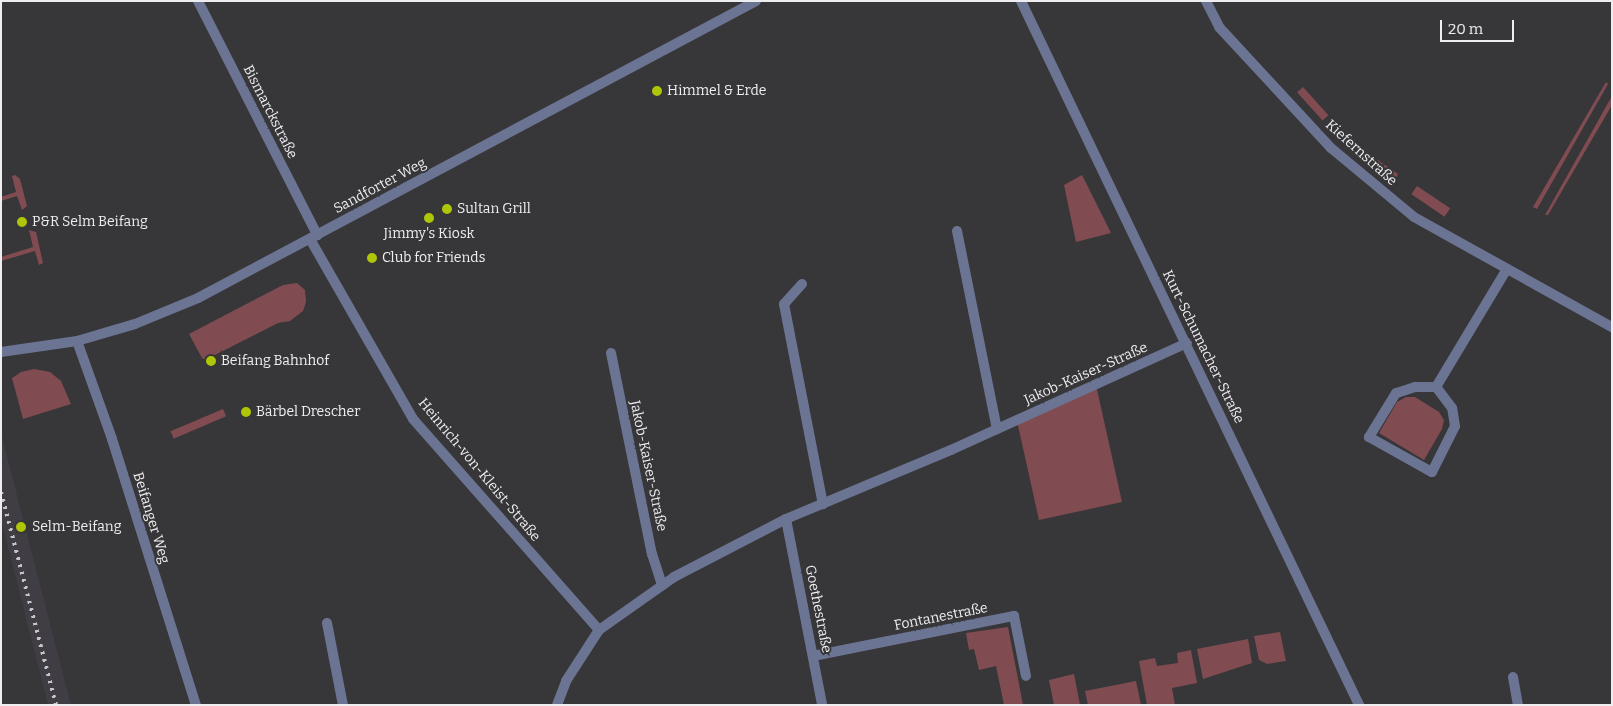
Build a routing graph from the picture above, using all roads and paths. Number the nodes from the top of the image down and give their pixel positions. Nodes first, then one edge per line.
1 (198, 1) edge
2 (756, 1) edge
3 (1021, 1) edge
4 (1206, 1) edge
5 (957, 231) dead end
6 (313, 237) junction
7 (1507, 269) junction
8 (802, 284) dead end
9 (1612, 328) edge
10 (77, 341) junction
11 (1187, 343) junction
12 (1, 352) edge
13 (611, 353) dead end
14 (1436, 388) junction
15 (997, 430) junction
16 (822, 504) junction
17 (786, 519) junction
18 (662, 585) junction
19 (327, 623) dead end
20 (599, 630) junction
21 (813, 656) junction
22 (1026, 676) dead end
23 (1513, 677) dead end
24 (196, 705) edge
25 (343, 705) edge
26 (557, 705) edge
27 (822, 705) edge
28 (1359, 705) edge
29 (1518, 705) edge

1 - 6 street, Bismarckstraße
2 - 6 street, Sandforter Weg
3 - 11 street, Kurt-Schumacher-Straße
4 - 7 street, Kiefernstraße
5 - 15 street
6 - 10 street, Sandforter Weg
6 - 20 street, Heinrich-von-Kleist-Straße
7 - 9 street, Kiefernstraße
7 - 14 street
8 - 16 street
10 - 12 street, Sandforter Weg
10 - 24 street, Beifanger Weg
11 - 15 street, Jakob-Kaiser-Straße
11 - 28 street, Kurt-Schumacher-Straße
13 - 18 street, Jakob-Kaiser-Straße
14 - 14 street
15 - 16 street, Jakob-Kaiser-Straße
16 - 17 street, Jakob-Kaiser-Straße
17 - 18 street, Jakob-Kaiser-Straße
17 - 21 street, Goethestraße
18 - 20 street, Jakob-Kaiser-Straße
19 - 25 street
20 - 26 street, Jakob-Kaiser-Straße
21 - 22 street, Fontanestraße
21 - 27 street, Goethestraße
23 - 29 street

